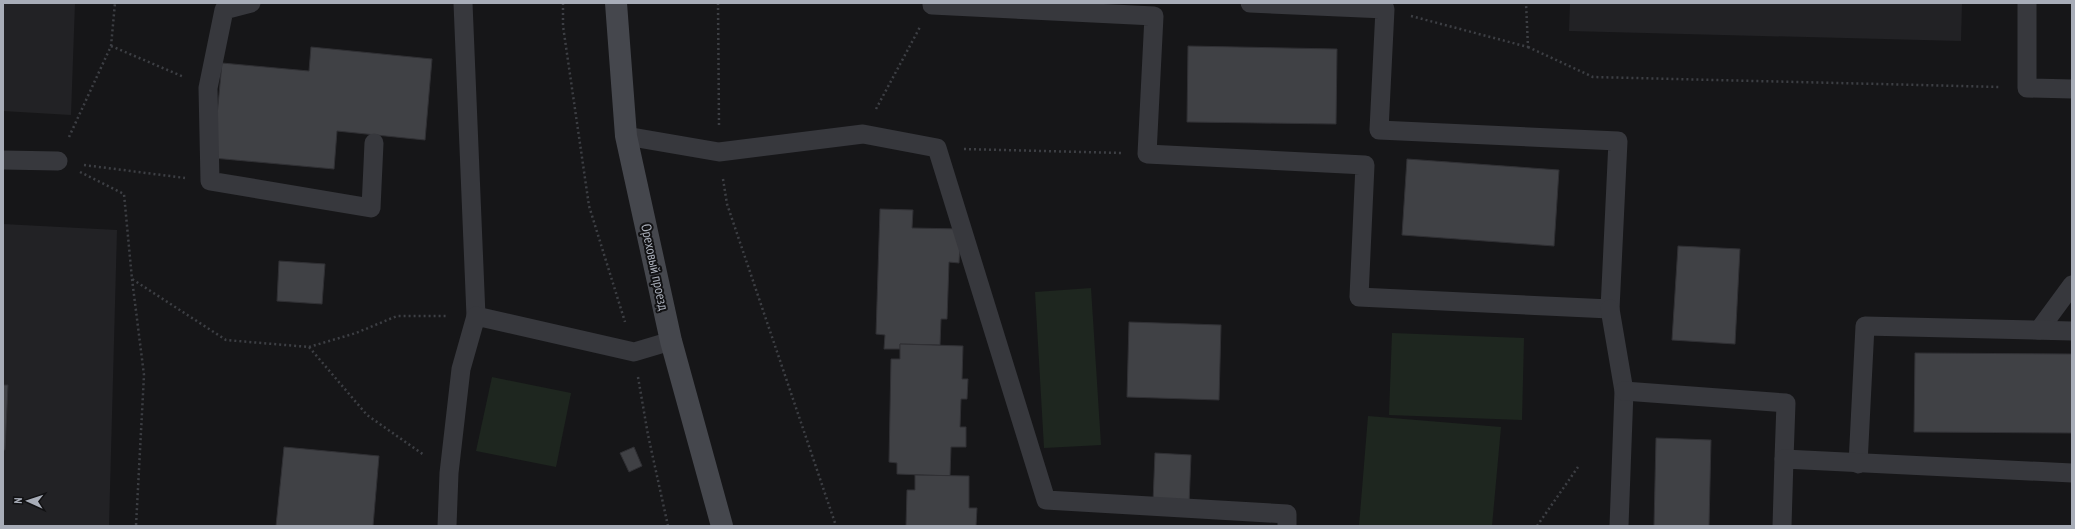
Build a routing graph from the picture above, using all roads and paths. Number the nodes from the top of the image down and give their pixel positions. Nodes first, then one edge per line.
1 (115, 3) edge
2 (251, 3) edge
3 (463, 3) edge
4 (563, 3) edge
5 (616, 3) edge
6 (718, 3) edge
7 (1250, 3) edge
8 (1526, 3) edge
9 (2028, 3) edge
10 (932, 4) edge
11 (1385, 9) junction
12 (111, 46) junction
13 (1528, 47) junction
14 (208, 88) junction
15 (2027, 88) junction
16 (2072, 89) edge
17 (863, 134) junction
18 (626, 136) junction
19 (374, 142) dead end
20 (937, 148) junction
21 (719, 152) junction
22 (1147, 154) junction
23 (3, 160) edge
24 (58, 161) junction
25 (210, 181) junction
26 (132, 279) junction
27 (2072, 285) edge
28 (1610, 309) junction
29 (476, 316) junction
30 (2039, 330) junction
31 (2072, 331) edge
32 (671, 341) junction
33 (309, 347) junction
34 (634, 352) junction
35 (1624, 392) junction
36 (1784, 460) junction
37 (1858, 464) junction
38 (1578, 467) dead end
39 (2072, 473) edge
40 (449, 474) junction
41 (136, 526) edge
42 (447, 526) edge
43 (668, 526) edge
44 (722, 526) edge
45 (836, 526) edge
46 (1287, 526) edge
47 (1537, 526) edge
48 (1619, 526) edge
49 (1782, 526) edge

1 - 12 path
2 - 14 lane
3 - 29 lane
4 - 34 path
5 - 18 street, Ореховый проезд
6 - 21 path
7 - 11 lane
8 - 13 path
9 - 15 lane
10 - 17 path
10 - 22 lane
11 - 13 path
11 - 28 lane
12 - 14 path
12 - 24 path
13 - 15 path
14 - 25 lane
15 - 16 lane
17 - 20 lane
17 - 21 lane
18 - 21 lane
18 - 32 street, Ореховый проезд
19 - 25 lane
20 - 22 path
20 - 46 lane
21 - 45 path
22 - 28 lane
23 - 24 lane
24 - 25 path
24 - 26 path
26 - 33 path
26 - 41 path
27 - 30 lane
28 - 35 lane
29 - 33 path
29 - 34 lane
29 - 40 lane
30 - 31 lane
30 - 37 lane
32 - 34 lane
32 - 44 street, Ореховый проезд
33 - 40 path
34 - 43 path
35 - 36 lane
35 - 48 lane
36 - 37 lane
36 - 49 lane
37 - 39 lane
38 - 47 path
40 - 42 lane

